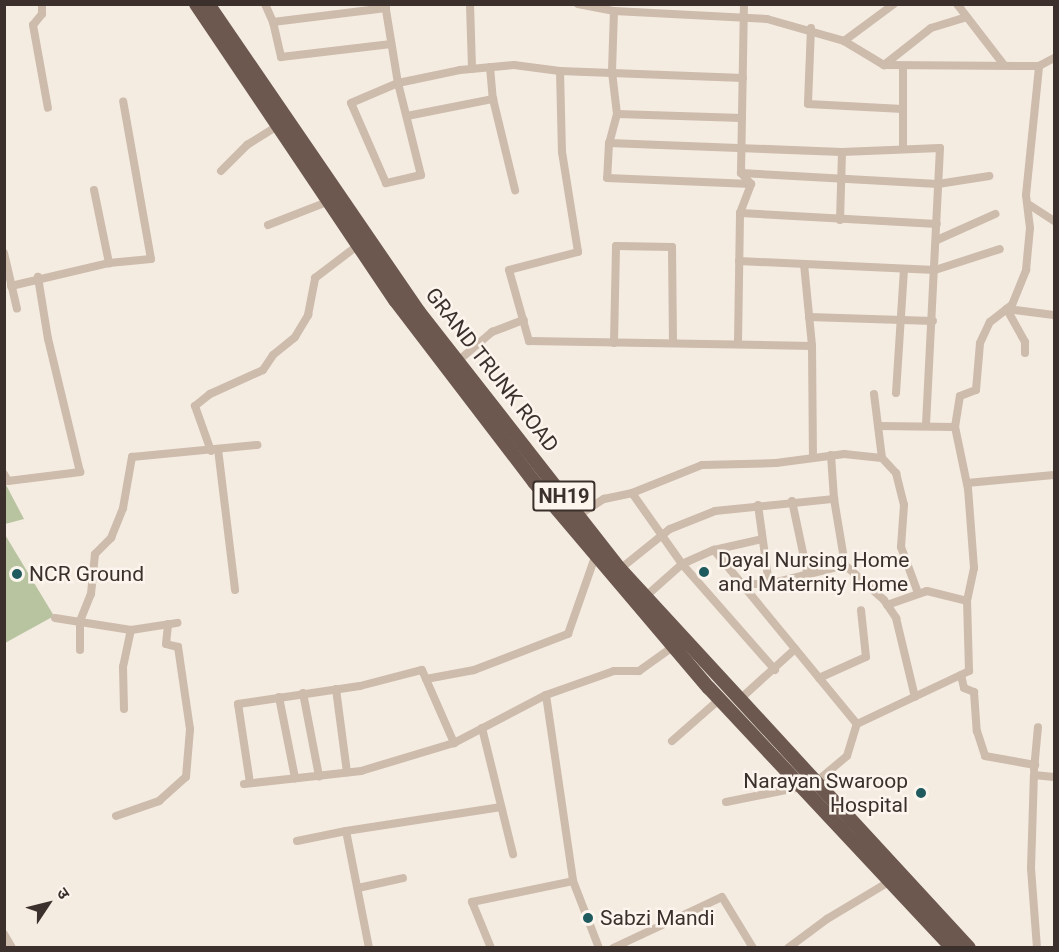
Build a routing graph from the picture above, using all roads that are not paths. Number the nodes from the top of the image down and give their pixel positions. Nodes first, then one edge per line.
1 (42, 4) edge
2 (196, 4) edge
3 (208, 4) edge
4 (265, 4) edge
5 (470, 4) edge
6 (578, 4) edge
7 (744, 4) edge
8 (894, 4) edge
9 (957, 4) edge
10 (385, 6) edge
11 (614, 11) junction
12 (744, 15) junction
13 (966, 17) junction
14 (273, 22) junction
15 (811, 28) junction
16 (844, 40) junction
17 (391, 44) junction
18 (1054, 58) edge
19 (884, 65) junction
20 (1004, 65) junction
21 (903, 66) junction
22 (1039, 66) junction
23 (490, 67) junction
24 (472, 69) junction
25 (560, 71) junction
26 (612, 72) junction
27 (743, 78) junction
28 (398, 84) junction
29 (493, 99) junction
30 (123, 101) dead end
31 (48, 108) dead end
32 (903, 109) junction
33 (617, 114) junction
34 (407, 116) junction
35 (742, 118) junction
36 (278, 126) junction
37 (609, 143) junction
38 (742, 147) junction
39 (903, 147) junction
40 (842, 152) junction
41 (221, 171) dead end
42 (741, 173) junction
43 (989, 176) dead end
44 (841, 179) junction
45 (751, 184) junction
46 (938, 184) junction
47 (515, 189) dead end
48 (94, 190) dead end
49 (327, 202) junction
50 (1028, 204) junction
51 (740, 213) junction
52 (995, 214) dead end
53 (840, 220) junction
54 (1054, 221) edge
55 (937, 224) junction
56 (268, 225) dead end
57 (937, 240) junction
58 (357, 246) junction
59 (1000, 249) dead end
60 (4, 253) edge
61 (740, 261) junction
62 (109, 263) junction
63 (804, 264) junction
64 (904, 269) junction
65 (936, 270) junction
66 (38, 277) junction
67 (10, 286) junction
68 (17, 309) dead end
69 (1007, 309) junction
70 (1054, 315) edge
71 (809, 317) junction
72 (524, 320) junction
73 (933, 321) junction
74 (901, 322) junction
75 (738, 342) junction
76 (615, 343) junction
77 (673, 343) junction
78 (812, 346) junction
79 (1025, 353) dead end
80 (458, 361) junction
81 (896, 393) dead end
82 (874, 394) dead end
83 (879, 426) junction
84 (926, 426) junction
85 (955, 427) junction
86 (258, 445) dead end
87 (214, 450) junction
88 (831, 455) junction
89 (813, 456) junction
90 (882, 458) junction
91 (4, 474) edge
92 (1054, 475) edge
93 (967, 483) junction
94 (632, 493) junction
95 (834, 499) junction
96 (792, 501) junction
97 (758, 505) junction
98 (579, 515) junction
99 (664, 534) junction
100 (762, 539) junction
101 (714, 550) junction
102 (596, 554) junction
103 (682, 564) junction
104 (845, 565) junction
105 (620, 569) junction
106 (808, 576) junction
107 (742, 584) junction
108 (768, 584) junction
109 (236, 590) dead end
110 (918, 593) junction
111 (645, 597) junction
112 (967, 600) junction
113 (887, 605) junction
114 (861, 610) dead end
115 (56, 618) dead end
116 (80, 621) junction
117 (130, 630) junction
118 (674, 646) junction
119 (795, 649) junction
120 (80, 650) dead end
121 (775, 670) junction
122 (961, 675) junction
123 (819, 678) junction
124 (426, 679) junction
125 (336, 689) junction
126 (303, 693) junction
127 (546, 695) junction
128 (279, 697) junction
129 (915, 697) junction
130 (720, 699) junction
131 (739, 700) junction
132 (124, 709) dead end
133 (857, 724) junction
134 (1038, 727) dead end
135 (482, 728) junction
136 (672, 741) dead end
137 (454, 743) junction
138 (1035, 765) junction
139 (347, 772) junction
140 (1034, 775) junction
141 (319, 776) junction
142 (1054, 777) edge
143 (295, 778) junction
144 (809, 785) junction
145 (726, 802) dead end
146 (501, 807) junction
147 (116, 816) dead end
148 (346, 831) junction
149 (297, 841) dead end
150 (513, 854) dead end
151 (403, 878) dead end
152 (895, 878) junction
153 (573, 881) junction
154 (358, 888) junction
155 (4, 934) edge
156 (12, 948) edge
157 (369, 948) edge
158 (490, 948) edge
159 (599, 948) edge
160 (614, 948) edge
161 (753, 948) edge
162 (788, 948) edge
163 (952, 948) edge
164 (969, 948) edge
165 (1037, 948) edge

1 - 31 street
2 - 36 highway, GRAND TRUNK ROAD / NH19
3 - 80 highway, GRAND TRUNK ROAD / NH19
4 - 14 street
5 - 24 street
6 - 11 street
7 - 12 street
8 - 16 street
9 - 13 street
10 - 14 street
10 - 17 street
11 - 12 street
11 - 26 street
12 - 15 street
12 - 27 street
13 - 19 street
13 - 20 street
14 - 17 street
15 - 16 street
15 - 32 street
16 - 19 street
17 - 28 street
18 - 22 street
19 - 21 street
20 - 21 street
20 - 22 street
21 - 32 street
22 - 50 street
23 - 24 street
23 - 25 street
23 - 29 street
24 - 28 street
25 - 26 street
25 - 72 street
26 - 27 street
26 - 33 street
27 - 35 street
28 - 34 street
28 - 34 street
29 - 34 street
29 - 47 street
30 - 62 street
32 - 39 street
33 - 35 street
33 - 37 street
35 - 38 street
36 - 41 street
36 - 49 highway, GRAND TRUNK ROAD / NH19
37 - 38 street
37 - 45 street
38 - 40 street
38 - 42 street
39 - 40 street
39 - 46 street
40 - 44 street
42 - 44 street
42 - 45 street
43 - 46 street
44 - 46 street
44 - 53 street
45 - 51 street
46 - 55 street
48 - 62 street
49 - 56 street
49 - 58 highway, GRAND TRUNK ROAD / NH19
50 - 54 street
50 - 69 street
51 - 53 street
51 - 61 street
52 - 57 street
53 - 55 street
55 - 57 street
57 - 65 street
58 - 87 street
58 - 102 highway, GRAND TRUNK ROAD / NH19
59 - 65 street
60 - 67 street
61 - 63 street
61 - 75 street
62 - 66 street
63 - 64 street
63 - 71 street
64 - 65 street
64 - 74 street
65 - 73 street
66 - 67 street
66 - 91 street
67 - 68 street
69 - 70 street
69 - 79 street
69 - 85 street
71 - 74 street
71 - 78 street
72 - 76 street
72 - 80 street
73 - 74 street
73 - 84 street
74 - 81 street
75 - 77 street
75 - 78 street
76 - 77 street
76 - 77 street
78 - 89 street
80 - 98 highway, GRAND TRUNK ROAD / NH19
82 - 83 street
83 - 84 street
83 - 90 street
84 - 85 street
85 - 93 street
86 - 87 street
87 - 109 street
87 - 116 street
88 - 89 street
88 - 90 street
88 - 95 street
89 - 94 street
90 - 110 street
92 - 93 street
93 - 112 street
94 - 98 street
94 - 99 street
95 - 96 street
95 - 104 street
96 - 97 street
96 - 106 street
97 - 99 street
97 - 100 street
98 - 105 highway, GRAND TRUNK ROAD / NH19
99 - 103 street
99 - 105 street
100 - 101 street
100 - 108 street
101 - 103 street
101 - 107 street
102 - 118 highway, GRAND TRUNK ROAD / NH19
102 - 124 street
103 - 111 street
103 - 121 street
104 - 106 street
104 - 113 street
105 - 111 highway, GRAND TRUNK ROAD / NH19
106 - 108 street
107 - 108 street
107 - 119 street
110 - 112 street
110 - 113 street
111 - 131 highway, GRAND TRUNK ROAD / NH19
112 - 122 street
113 - 129 street
114 - 123 street
115 - 116 street
116 - 117 street
116 - 120 street
117 - 132 street
117 - 147 street
118 - 127 street
118 - 130 highway, GRAND TRUNK ROAD / NH19
119 - 121 street
119 - 123 street
121 - 131 street
122 - 129 street
122 - 138 street
123 - 133 street
124 - 125 street
124 - 137 street
125 - 126 street
125 - 139 street
126 - 128 street
126 - 141 street
127 - 135 street
127 - 153 street
128 - 143 street
128 - 143 street
129 - 133 street
130 - 136 street
130 - 144 highway, GRAND TRUNK ROAD / NH19
131 - 144 highway, GRAND TRUNK ROAD / NH19
133 - 144 street
134 - 138 street
135 - 137 street
135 - 146 street
137 - 139 street
138 - 140 street
139 - 141 street
140 - 142 street
140 - 165 street
141 - 143 street
144 - 145 street
144 - 152 highway, GRAND TRUNK ROAD / NH19
146 - 148 street
146 - 150 street
148 - 149 street
148 - 154 street
151 - 154 street
152 - 162 street
152 - 163 highway, GRAND TRUNK ROAD / NH19
152 - 164 highway, GRAND TRUNK ROAD / NH19
153 - 158 street
153 - 159 street
154 - 157 street
155 - 156 street
160 - 161 street

